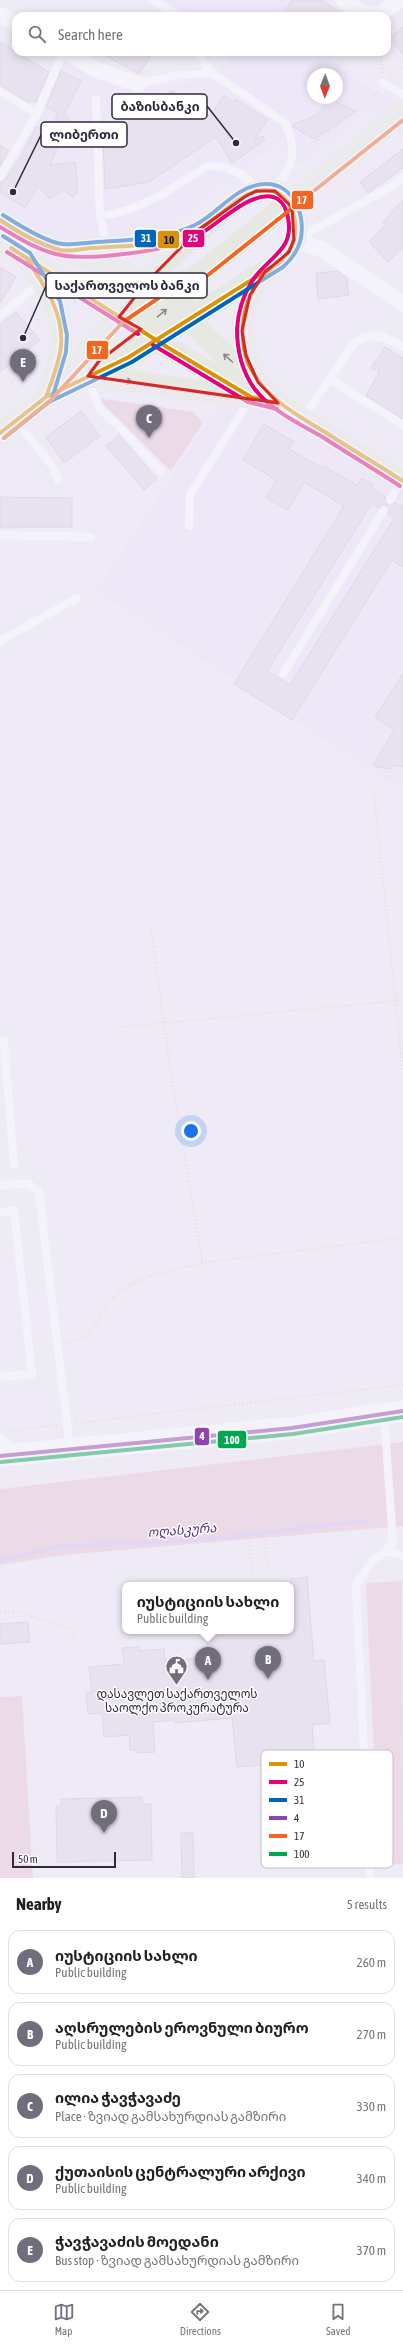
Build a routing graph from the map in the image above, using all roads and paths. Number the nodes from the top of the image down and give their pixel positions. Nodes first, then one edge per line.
1 (152, 0) edge
2 (343, 0) edge
3 (400, 0) edge
4 (173, 12) edge
5 (361, 12) edge
6 (383, 12) edge
7 (0, 15) edge
8 (12, 22) edge
9 (61, 56) edge
10 (73, 56) edge
11 (200, 56) edge
12 (381, 56) edge
13 (212, 74) junction
14 (383, 83) junction
15 (138, 84) joint
16 (0, 91) edge
17 (403, 94) edge
18 (96, 100) dead end
19 (403, 112) edge
20 (37, 114) junction
21 (294, 158) junction
22 (0, 177) edge
23 (403, 178) edge
24 (266, 191) junction
25 (100, 216) junction
26 (0, 220) edge
27 (198, 230) junction
28 (294, 240) junction
29 (0, 241) edge
30 (107, 248) junction
31 (61, 250) junction
32 (26, 257) junction
33 (265, 272) junction
34 (42, 282) junction
35 (163, 289) junction
36 (25, 296) junction
37 (403, 304) edge
38 (0, 316) edge
39 (119, 317) junction
40 (187, 320) junction
41 (42, 329) dead end
42 (149, 334) junction
43 (46, 341) dead end
44 (403, 347) edge
45 (88, 376) junction
46 (328, 379) junction
47 (9, 385) dead end
48 (255, 390) junction
49 (46, 397) junction
50 (110, 398) dead end
51 (151, 403) dead end
52 (303, 418) junction
53 (403, 425) edge
54 (8, 427) edge
55 (161, 472) dead end
56 (58, 480) dead end
57 (403, 480) edge
58 (390, 500) dead end
59 (384, 510) dead end
60 (189, 526) dead end
61 (0, 535) edge
62 (91, 537) dead end
63 (77, 598) dead end
64 (0, 641) edge
65 (283, 674) dead end
66 (374, 794) dead end
67 (151, 930) dead end
68 (403, 1000) edge
69 (394, 1001) junction
70 (164, 1023) junction
71 (122, 1026) dead end
72 (0, 1041) edge
73 (403, 1072) edge
74 (14, 1164) dead end
75 (0, 1185) edge
76 (0, 1212) edge
77 (403, 1235) edge
78 (202, 1263) junction
79 (57, 1342) junction
80 (0, 1377) edge
81 (403, 1385) edge
82 (394, 1412) edge
83 (67, 1424) junction
84 (0, 1432) edge
85 (0, 1438) edge
86 (402, 1444) edge
87 (70, 1449) junction
88 (403, 1450) edge
89 (10, 1455) edge
90 (256, 1460) dead end
91 (240, 1462) dead end
92 (386, 1551) junction
93 (403, 1556) edge
94 (268, 1569) dead end
95 (252, 1571) dead end
96 (0, 1612) edge
97 (76, 1646) dead end
98 (365, 1750) edge
99 (403, 1794) edge
100 (393, 1795) edge
101 (370, 1868) edge
102 (370, 1878) edge

1 - 4 lane
2 - 5 street
3 - 6 street
7 - 8 street
9 - 20 lane
10 - 15 street
11 - 13 lane
12 - 14 path
13 - 15 lane
13 - 21 lane
14 - 17 lane
14 - 21 path
16 - 20 lane
18 - 25 lane
19 - 35 main road
20 - 22 lane
21 - 24 lane
23 - 28 lane
24 - 25 lane
24 - 27 main road
24 - 28 main road
25 - 30 lane
26 - 31 main road
27 - 30 main road
27 - 35 main road
28 - 33 main road
28 - 37 street
29 - 32 main road
30 - 31 main road
31 - 35 main road
32 - 34 main road
32 - 39 main road
33 - 40 main road
33 - 48 main road
34 - 36 lane
34 - 49 main road
35 - 39 main road
35 - 40 main road
42 -> 35 main road
36 - 38 lane
36 - 41 path
39 - 42 main road
39 - 49 main road
40 - 42 main road
48 -> 40 main road
42 - 45 main road
42 - 48 main road
43 - 47 path
44 - 46 lane
45 -> 48 main road
45 - 49 main road
45 - 55 lane
46 - 52 lane
46 - 53 lane
48 - 52 main road
48 - 60 lane
49 - 54 main road
50 - 51 path
52 - 57 main road
54 - 56 lane
57 - 58 lane
59 - 65 lane
61 - 62 lane
63 - 64 lane
66 - 69 path
67 - 70 path
68 - 69 path
69 - 70 path
69 - 73 path
70 - 71 path
70 - 78 path
72 - 74 lane
75 - 79 lane
76 - 80 lane
77 - 78 path
78 - 79 path
79 - 83 lane
81 - 83 path
82 - 87 main road
82 - 92 lane
83 - 84 path
83 - 87 lane
85 - 89 lane
86 - 88 path
87 - 89 main road
90 - 94 path
91 - 95 path
92 - 93 lane
92 - 98 lane
96 - 97 path
99 - 100 path
101 - 102 lane

